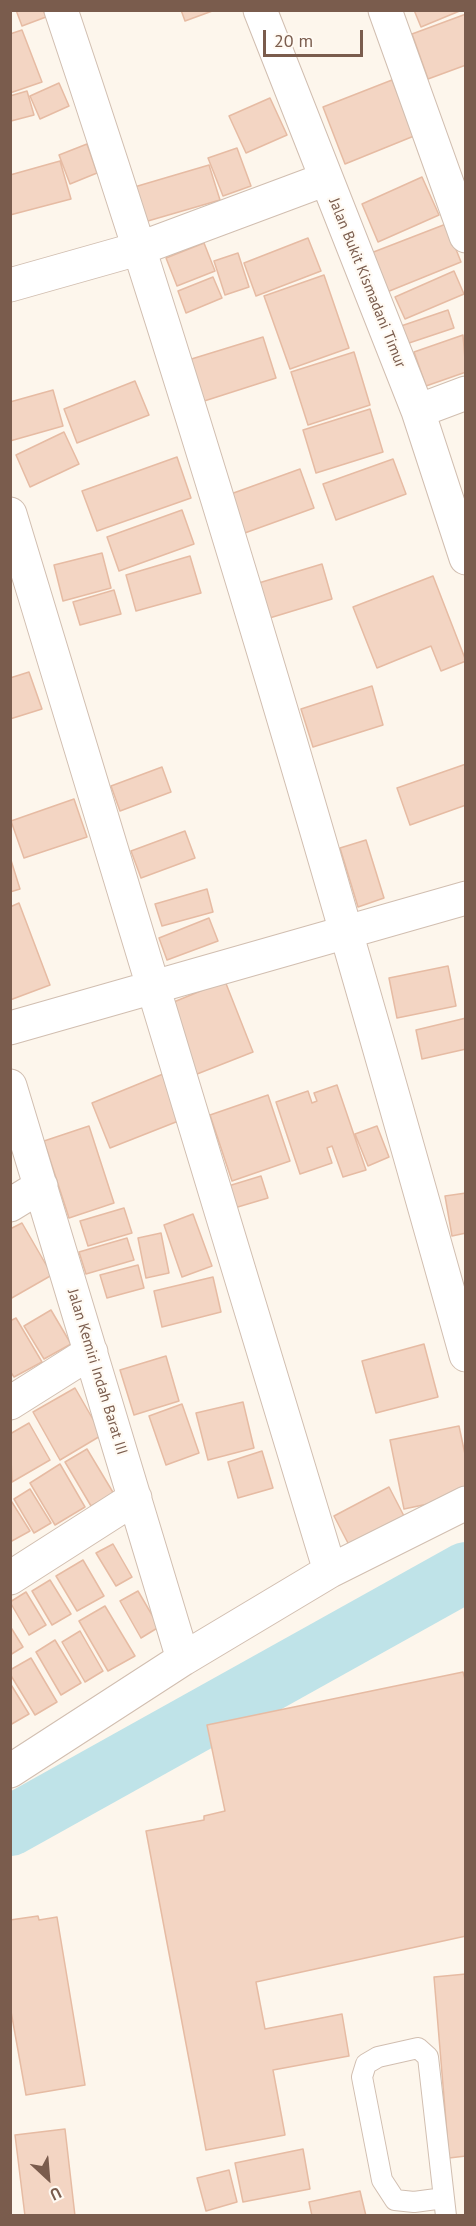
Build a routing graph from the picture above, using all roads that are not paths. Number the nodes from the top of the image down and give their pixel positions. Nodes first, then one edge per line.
1 (61, 10) edge
2 (260, 10) edge
3 (385, 10) edge
4 (326, 179) junction
5 (465, 236) edge
6 (141, 248) junction
7 (10, 285) edge
8 (465, 393) edge
9 (418, 411) junction
10 (10, 514) edge
11 (465, 558) edge
12 (465, 898) edge
13 (347, 930) junction
14 (154, 986) junction
15 (10, 1028) edge
16 (11, 1090) edge
17 (41, 1186) junction
18 (10, 1205) edge
19 (91, 1352) junction
20 (465, 1355) edge
21 (10, 1403) edge
22 (135, 1498) junction
23 (465, 1503) edge
24 (330, 1571) junction
25 (10, 1578) edge
26 (183, 1659) junction
27 (10, 1770) edge
28 (445, 2207) edge

1 - 6 street
2 - 4 street, Jalan Bukit Kismadani Timur
3 - 5 street
4 - 6 street
4 - 9 street, Jalan Bukit Kismadani Timur
6 - 7 street
6 - 13 street
8 - 9 street
9 - 11 street, Jalan Bukit Kismadani Timur
10 - 14 street
12 - 13 street
13 - 14 street
13 - 20 street
14 - 15 street
14 - 24 street
16 - 17 street, Jalan Kemiri Indah Barat III
17 - 18 street
17 - 19 street, Jalan Kemiri Indah Barat III
19 - 21 street
19 - 22 street, Jalan Kemiri Indah Barat III
22 - 25 street
22 - 26 street, Jalan Kemiri Indah Barat III
23 - 24 street
24 - 26 street
26 - 27 street
28 - 28 lane

